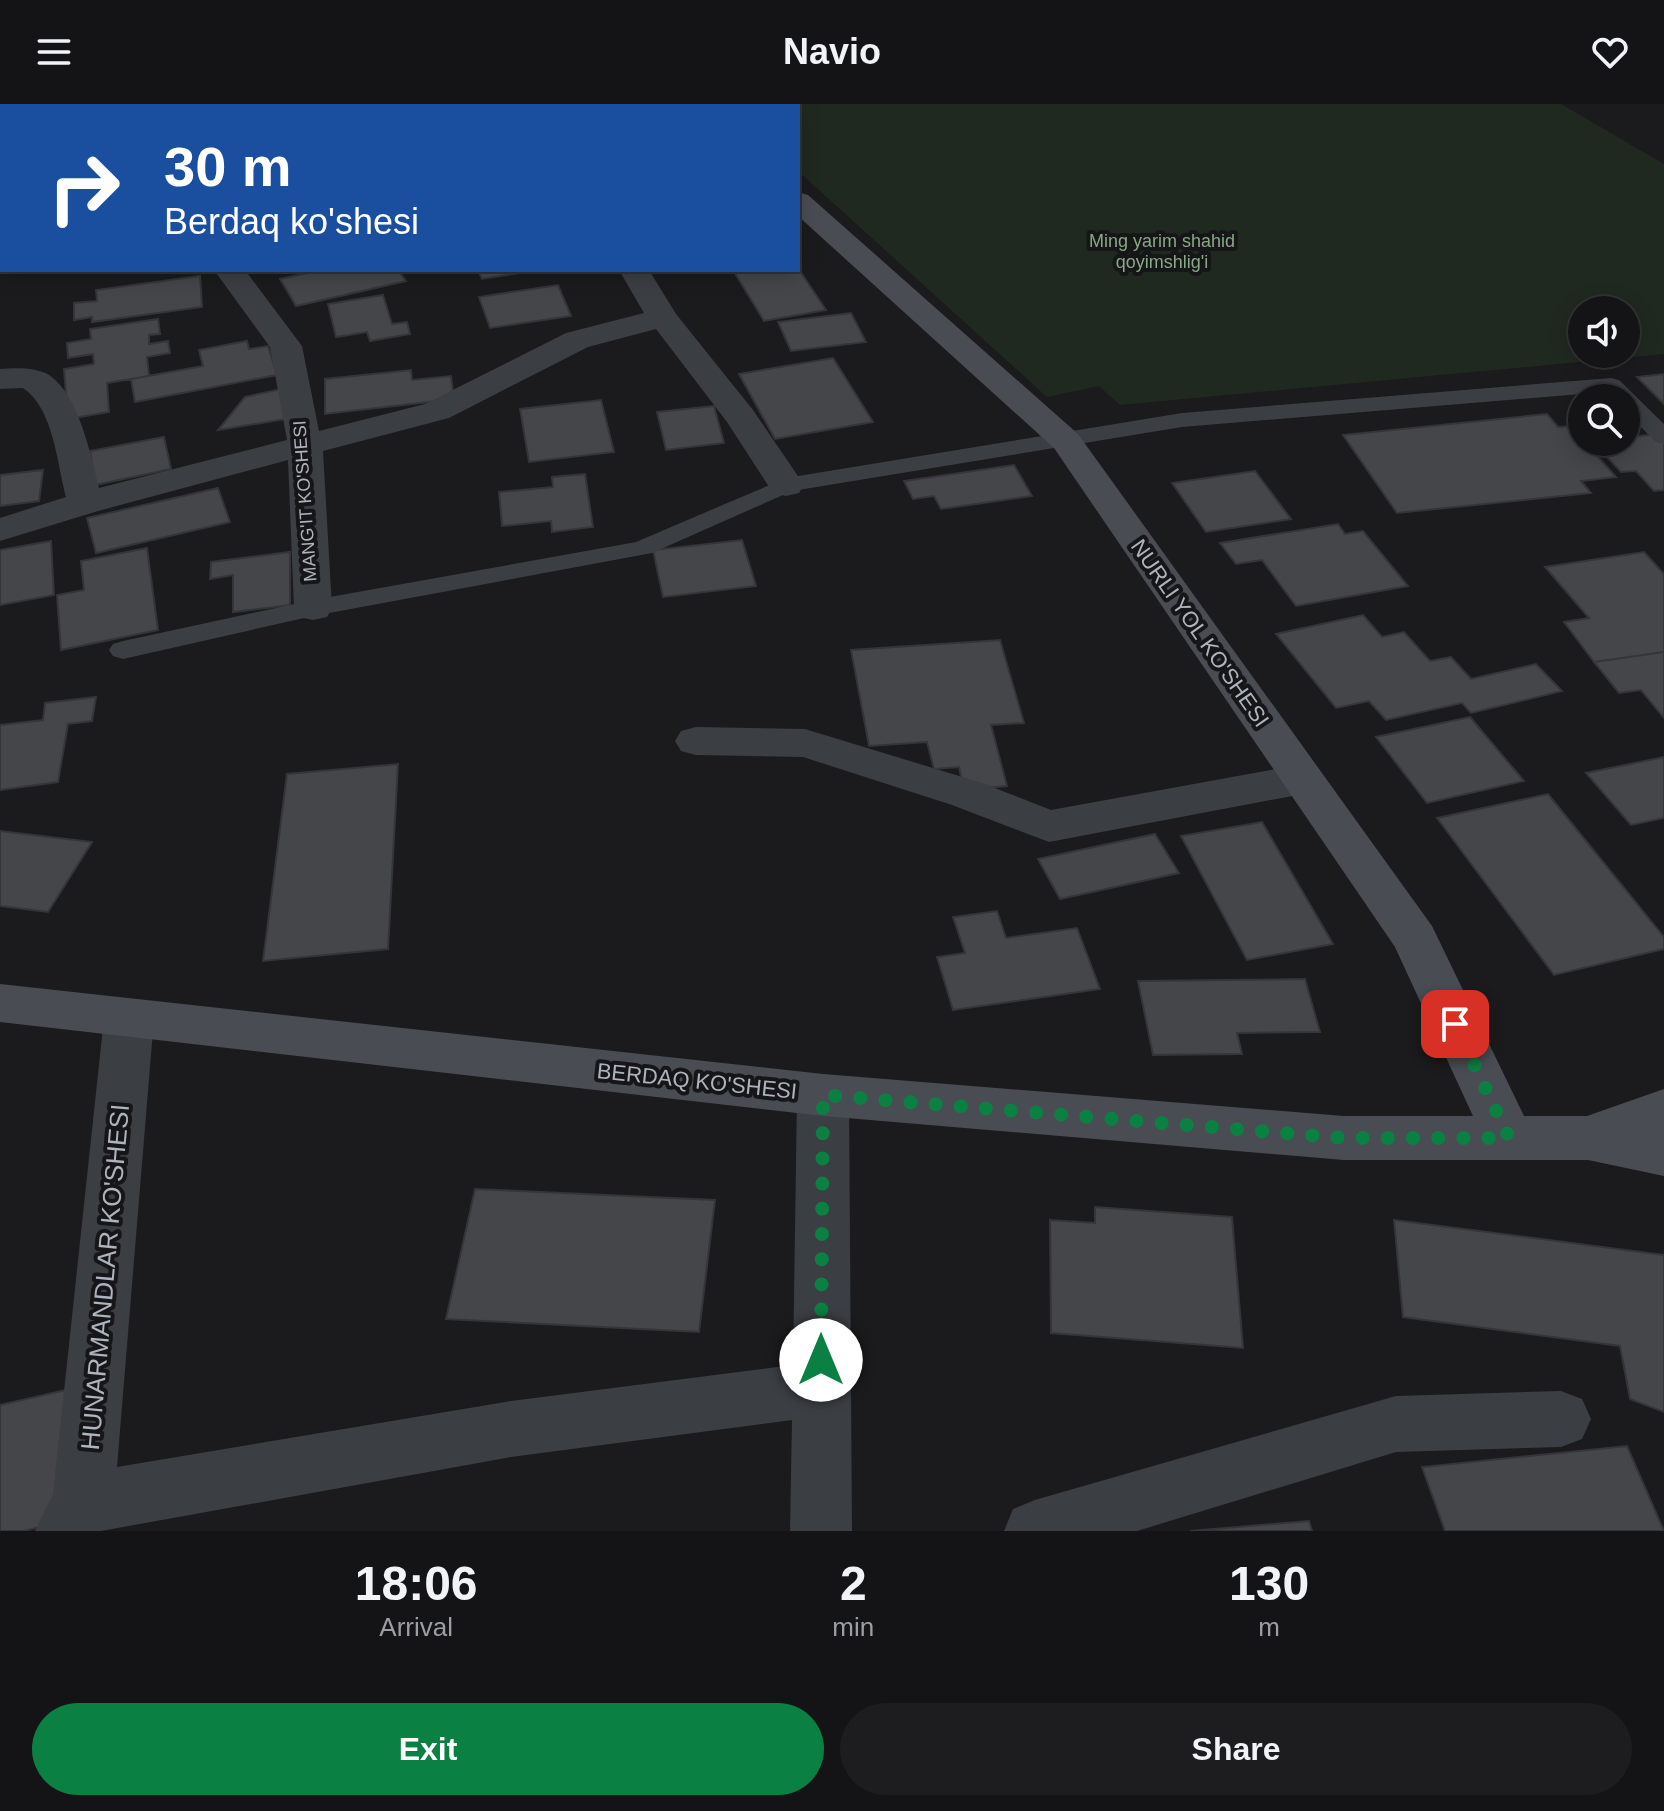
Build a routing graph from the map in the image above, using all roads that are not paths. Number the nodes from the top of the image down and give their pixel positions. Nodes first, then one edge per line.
1 (800, 203) edge
2 (230, 272) edge
3 (635, 272) edge
4 (663, 318) junction
5 (0, 379) edge
6 (1568, 388) edge
7 (1640, 414) edge
8 (1664, 437) edge
9 (1066, 441) junction
10 (305, 445) junction
11 (786, 485) junction
12 (85, 503) junction
13 (0, 530) edge
14 (313, 608) junction
15 (123, 650) dead end
16 (696, 741) dead end
17 (1303, 779) junction
18 (0, 1003) edge
19 (129, 1018) junction
20 (823, 1095) junction
21 (1664, 1110) edge
22 (1509, 1138) junction
23 (1588, 1138) junction
24 (1664, 1154) edge
25 (821, 1389) junction
26 (1561, 1419) dead end
27 (75, 1517) edge
28 (821, 1531) edge
29 (1035, 1531) edge

1 - 9 street, NURLI YOL KO'SHESI
2 - 10 street, MANG'IT KO'SHESI
3 - 4 street
4 - 10 street
4 - 11 street
5 - 12 street
6 - 9 lane
7 - 8 lane
9 - 11 lane
9 - 17 street, NURLI YOL KO'SHESI
10 - 12 street
10 - 14 street, MANG'IT KO'SHESI
11 - 14 lane
12 - 13 street
14 - 15 lane
16 - 17 street
17 - 22 street, NURLI YOL KO'SHESI
18 - 19 street, BERDAQ KO'SHESI
19 - 20 street, BERDAQ KO'SHESI
19 - 27 street, HUNARMANDLAR KO'SHESI
20 - 22 street, BERDAQ KO'SHESI
20 - 25 street
21 - 23 street
22 - 23 street, BERDAQ KO'SHESI
23 - 24 street
25 - 27 street
25 - 28 street
26 - 29 street

